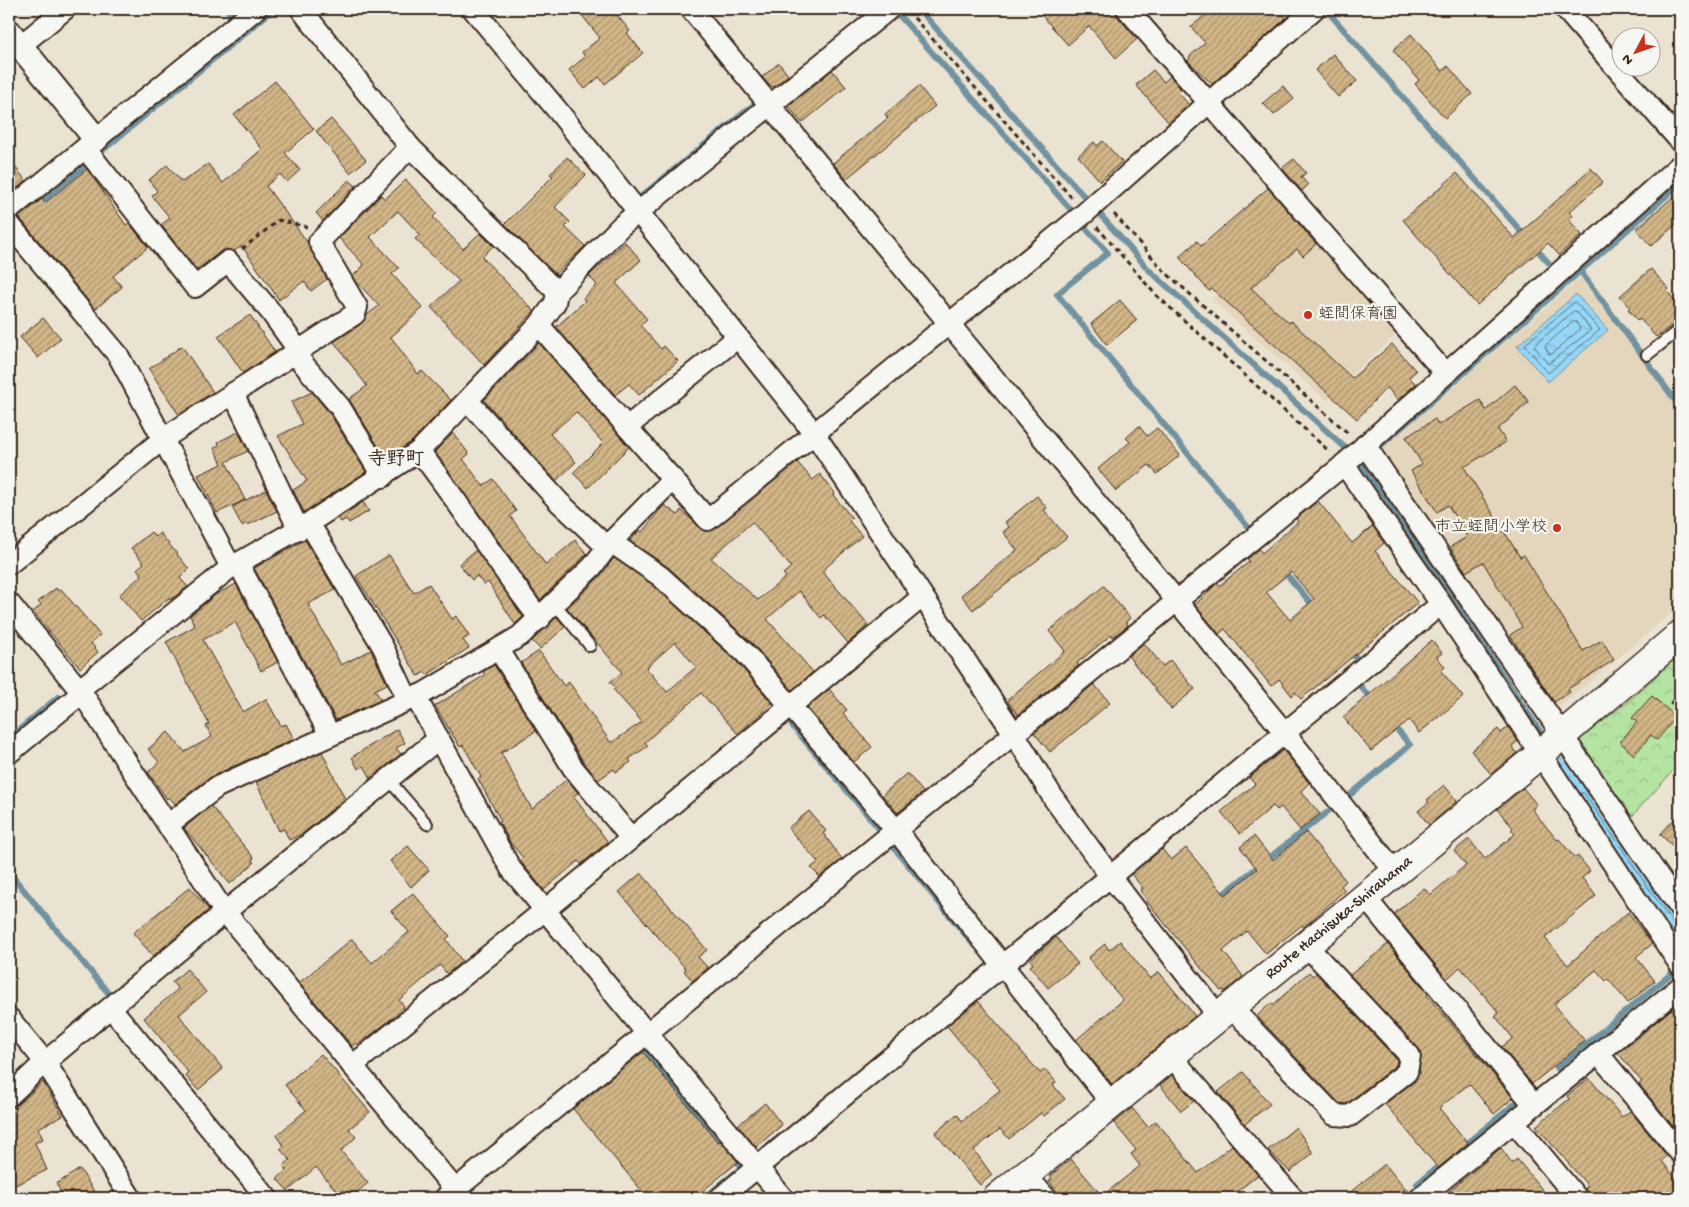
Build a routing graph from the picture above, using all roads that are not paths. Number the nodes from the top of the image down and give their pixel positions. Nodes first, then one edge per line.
1 (65, 9) edge
2 (301, 9) edge
3 (473, 9) edge
4 (691, 9) edge
5 (890, 9) edge
6 (1127, 9) edge
7 (1314, 9) edge
8 (246, 12) edge
9 (1574, 12) edge
10 (14, 39) edge
11 (1208, 102) junction
12 (771, 106) junction
13 (1680, 141) edge
14 (91, 143) junction
15 (410, 148) junction
16 (1680, 166) edge
17 (9, 210) edge
18 (638, 212) junction
19 (9, 224) edge
20 (557, 292) junction
21 (949, 323) junction
22 (539, 325) junction
23 (1680, 329) edge
24 (738, 337) junction
25 (296, 352) junction
26 (1647, 354) dead end
27 (1445, 374) junction
28 (233, 392) junction
29 (468, 401) junction
30 (627, 426) junction
31 (814, 433) junction
32 (163, 439) junction
33 (418, 451) junction
34 (1352, 457) junction
35 (383, 477) junction
36 (673, 479) junction
37 (304, 526) junction
38 (609, 544) junction
39 (9, 564) edge
40 (235, 565) junction
41 (922, 597) junction
42 (1177, 601) junction
43 (9, 603) edge
44 (555, 604) junction
45 (1441, 604) junction
46 (540, 619) junction
47 (1680, 635) edge
48 (590, 646) dead end
49 (499, 650) junction
50 (81, 691) junction
51 (411, 698) junction
52 (791, 707) junction
53 (1285, 733) junction
54 (330, 735) junction
55 (1015, 735) junction
56 (1562, 736) junction
57 (438, 738) junction
58 (9, 753) edge
59 (1539, 755) junction
60 (388, 779) junction
61 (169, 824) junction
62 (427, 824) dead end
63 (896, 830) junction
64 (631, 838) junction
65 (1395, 872) junction
66 (1110, 876) junction
67 (1365, 897) junction
68 (1680, 908) edge
69 (545, 910) junction
70 (225, 912) junction
71 (1306, 945) junction
72 (1680, 965) edge
73 (1004, 966) junction
74 (1680, 987) edge
75 (111, 1008) junction
76 (1225, 1012) junction
77 (9, 1018) edge
78 (647, 1033) junction
79 (1598, 1053) junction
80 (1171, 1056) junction
81 (45, 1062) junction
82 (352, 1066) junction
83 (9, 1096) edge
84 (1112, 1104) junction
85 (1534, 1105) junction
86 (1514, 1122) junction
87 (1680, 1153) edge
88 (758, 1168) junction
89 (1026, 1175) junction
90 (454, 1196) edge
91 (1429, 1196) edge
92 (131, 1198) edge
93 (266, 1198) edge
94 (720, 1198) edge
95 (783, 1198) edge
96 (997, 1198) edge
97 (1046, 1198) edge
98 (1293, 1198) edge
99 (1577, 1198) edge

1 - 10 street
2 - 15 street
3 - 18 street
4 - 12 street
5 - 12 street
6 - 11 street
7 - 11 street
8 - 14 street
9 - 13 street
10 - 14 street
11 - 21 street
11 - 27 street
12 - 18 street
12 - 21 street
14 - 17 street
14 - 25 street
15 - 20 street
15 - 25 street
16 - 27 street
18 - 20 street
18 - 24 street
19 - 32 street
20 - 22 street
21 - 31 street
21 - 42 street
22 - 29 street
22 - 30 street
23 - 26 lane
24 - 30 street
24 - 31 street
25 - 28 street
25 - 35 street
27 - 34 street
28 - 32 street
28 - 37 street
29 - 33 street
29 - 38 street
30 - 36 street
31 - 36 street
31 - 41 street
32 - 39 street
32 - 40 street
33 - 35 street
33 - 46 street
34 - 42 street
34 - 45 street
34 - 56 street
35 - 37 street
36 - 38 street
37 - 40 street
37 - 51 street
38 - 44 street
38 - 52 street
40 - 50 street
40 - 54 street
41 - 52 street
41 - 55 street
42 - 53 street
42 - 55 street
43 - 50 street
44 - 46 street
44 - 48 lane
45 - 53 street
45 - 59 street
46 - 49 street
47 - 56 main road, Route Hachisuka-Shirahama
49 - 51 street
49 - 64 street
50 - 58 street
50 - 61 street
51 - 54 street
51 - 57 street
52 - 63 street
52 - 64 street
53 - 65 street
53 - 66 street
54 - 61 street
55 - 63 street
55 - 66 street
56 - 59 main road, Route Hachisuka-Shirahama
56 - 68 street
57 - 60 street
57 - 69 street
59 - 65 main road, Route Hachisuka-Shirahama
59 - 72 street
60 - 62 lane
60 - 70 street
61 - 70 street
63 - 73 street
63 - 78 street
64 - 69 street
65 - 67 main road, Route Hachisuka-Shirahama
66 - 73 street
66 - 76 street
67 - 71 main road, Route Hachisuka-Shirahama
67 - 85 street
69 - 78 street
69 - 82 street
70 - 75 street
70 - 82 street
71 - 76 main road, Route Hachisuka-Shirahama
71 - 76 street
73 - 84 street
73 - 88 street
74 - 79 street
75 - 81 street
75 - 93 street
76 - 80 main road, Route Hachisuka-Shirahama
77 - 81 street
78 - 88 street
78 - 90 street
79 - 85 street
79 - 87 street
80 - 84 main road, Route Hachisuka-Shirahama
80 - 98 street
81 - 83 street
81 - 92 street
82 - 90 street
84 - 89 main road, Route Hachisuka-Shirahama
85 - 86 street
86 - 91 street
86 - 99 street
88 - 94 street
88 - 95 street
89 - 96 main road, Route Hachisuka-Shirahama
89 - 97 street

